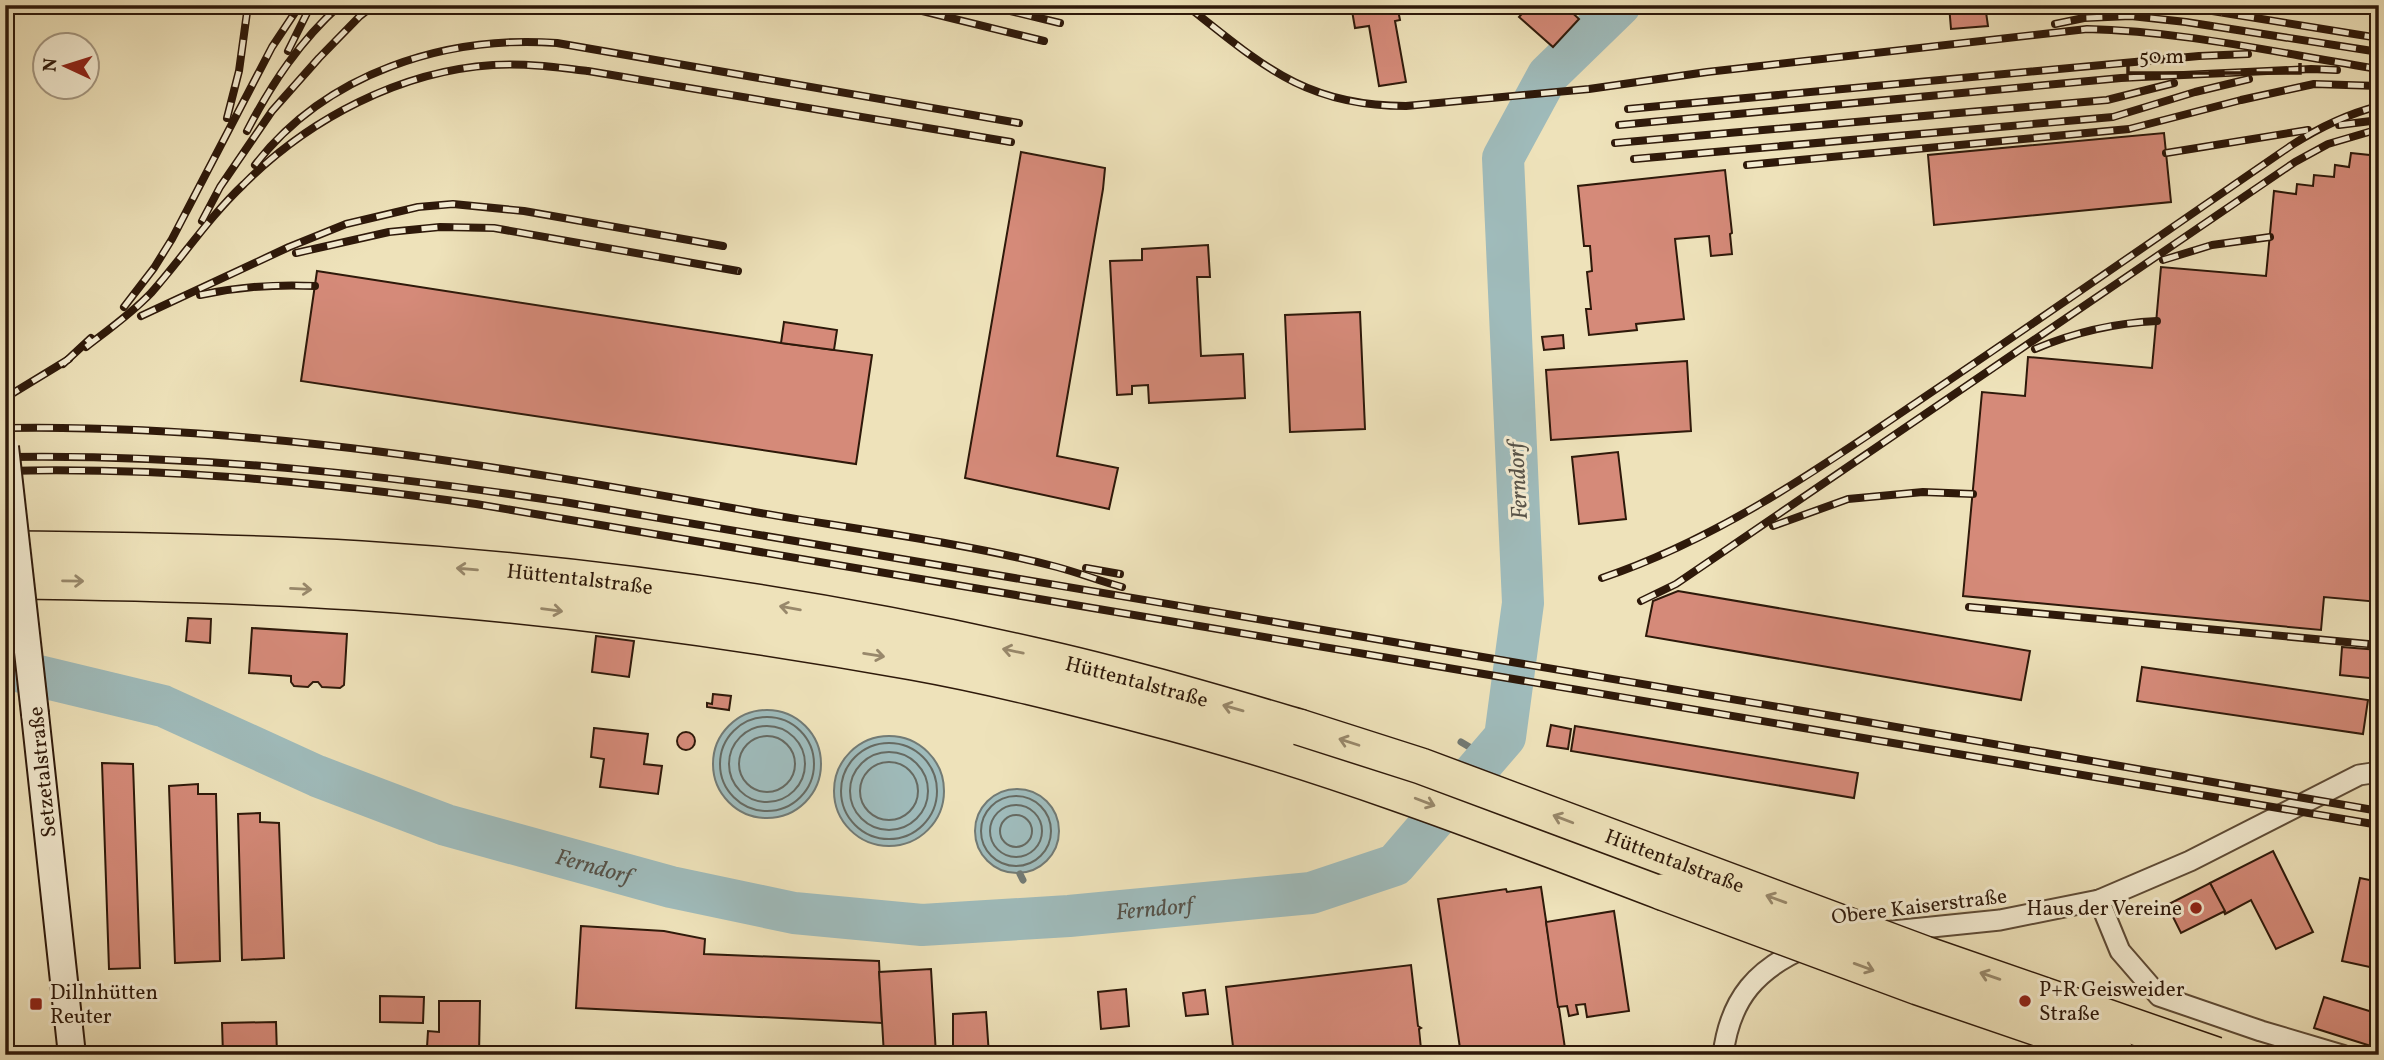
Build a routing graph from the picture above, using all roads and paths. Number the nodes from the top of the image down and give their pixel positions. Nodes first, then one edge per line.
1 (5, 447) edge
2 (5, 549) edge
3 (5, 580) edge
4 (1295, 742) junction
5 (2379, 772) edge
6 (2099, 900) junction
7 (72, 1055) edge
8 (1723, 1055) edge
9 (2116, 1055) edge
10 (2216, 1055) edge
11 (2342, 1055) edge

1 - 7 street, Setzetalstraße, bridge
4 -> 2 highway, Hüttentalstraße
3 -> 4 highway, Hüttentalstraße
4 -> 9 highway, Hüttentalstraße, bridge
10 -> 4 highway, Hüttentalstraße, bridge
5 - 6 street, Obere Kaiserstraße
6 - 8 street, Obere Kaiserstraße
6 - 11 street

